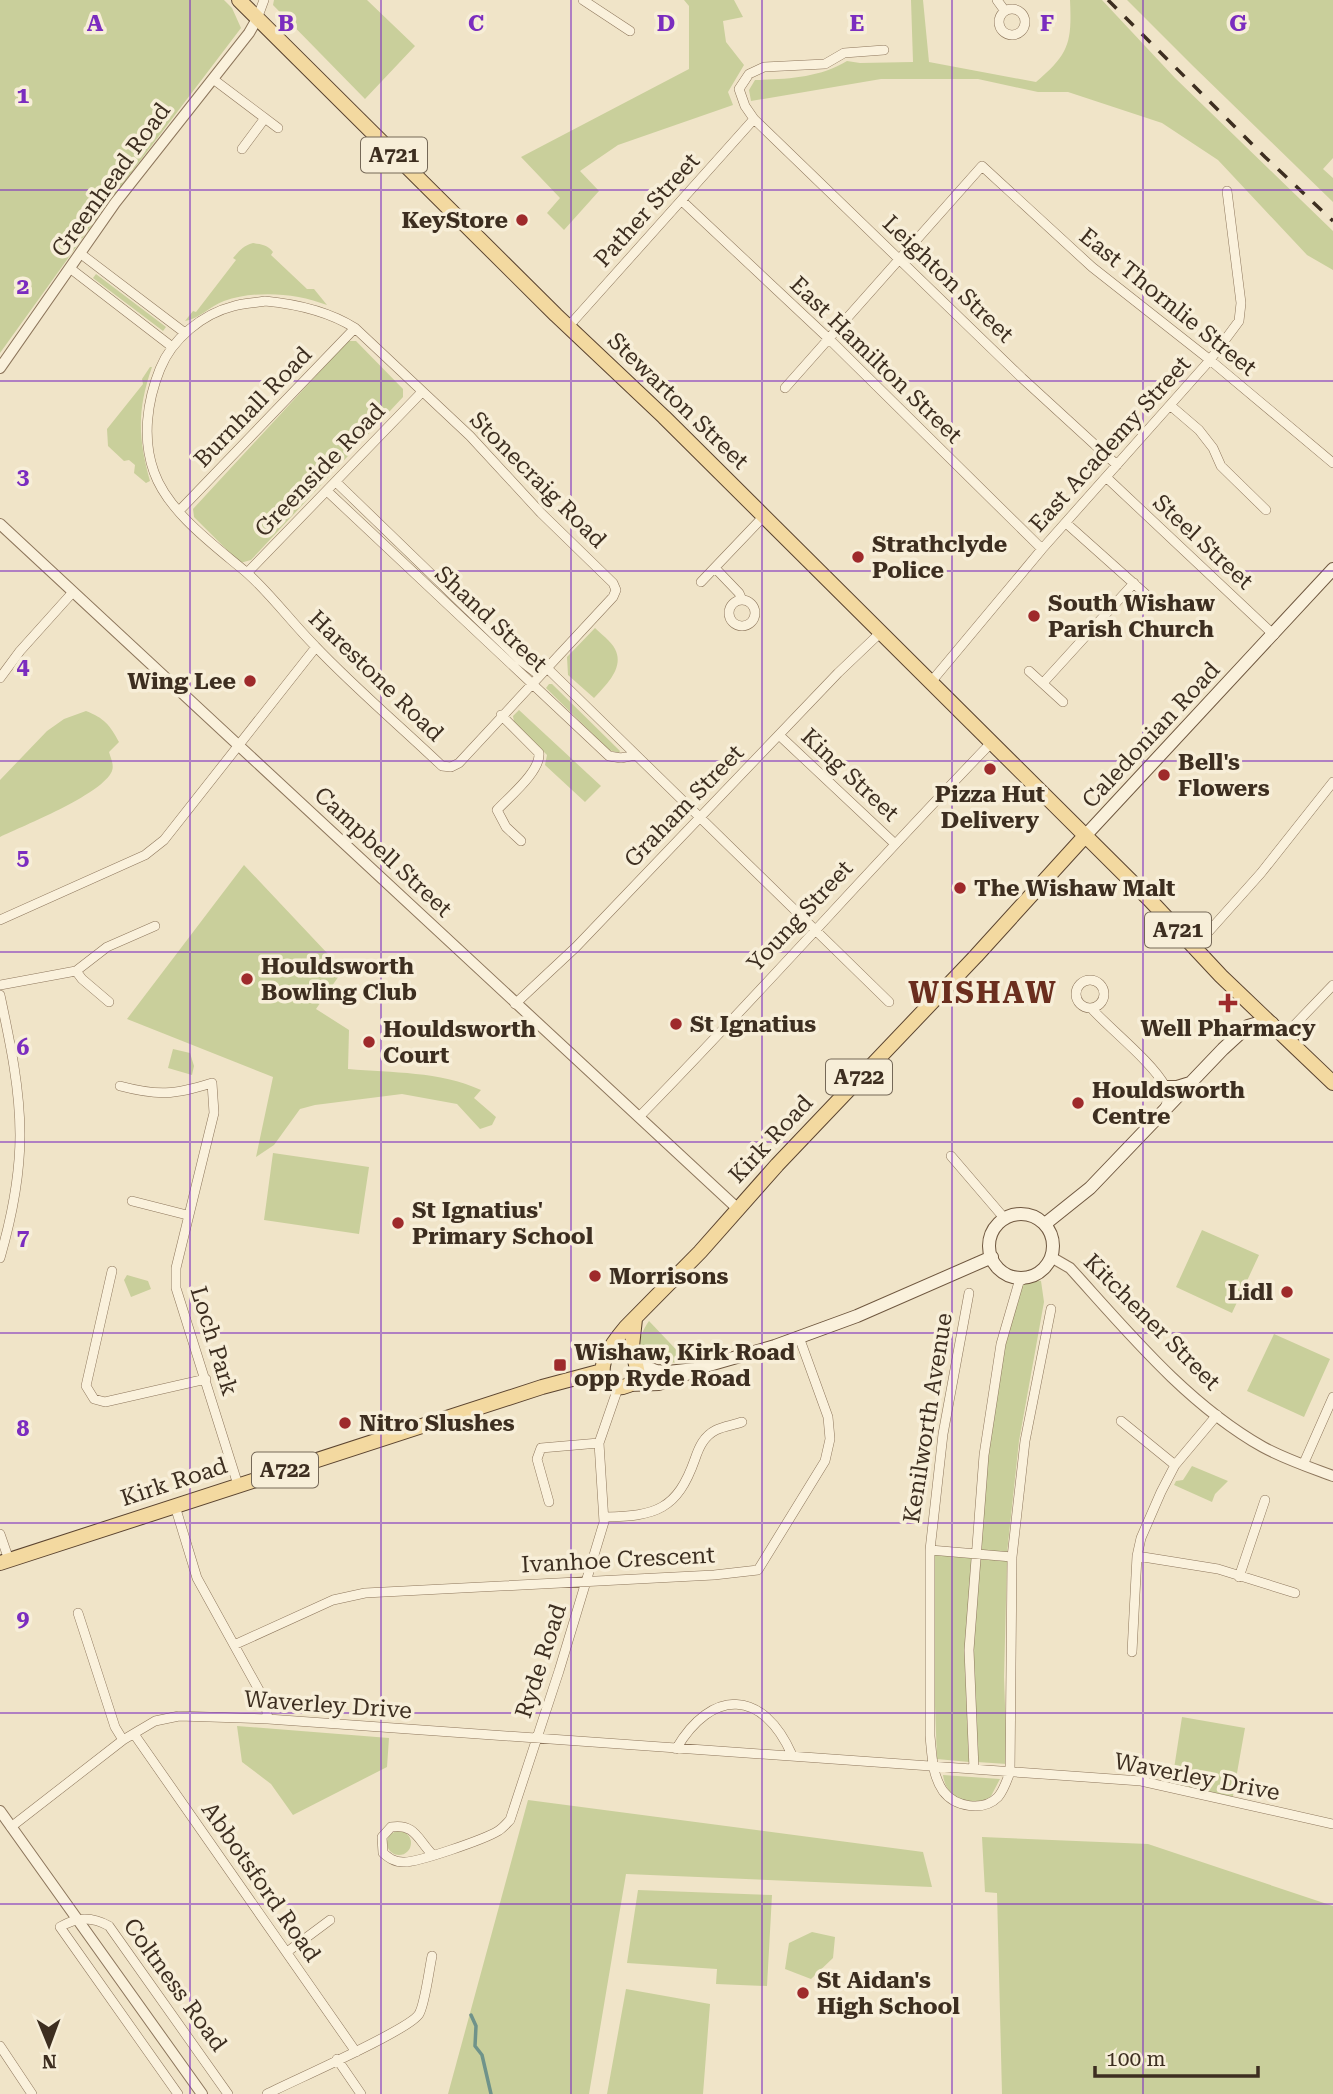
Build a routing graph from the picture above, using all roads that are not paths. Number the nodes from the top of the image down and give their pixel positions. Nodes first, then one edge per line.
1 (239, 0) edge
2 (264, 0) edge
3 (583, 0) edge
4 (997, 0) edge
5 (1005, 11) dead end
6 (257, 19) junction
7 (630, 31) dead end
8 (884, 50) dead end
9 (213, 79) junction
10 (265, 118) junction
11 (754, 119) junction
12 (278, 128) dead end
13 (242, 149) dead end
14 (1227, 191) dead end
15 (682, 201) junction
16 (80, 254) junction
17 (899, 258) junction
18 (71, 269) junction
19 (568, 327) junction
20 (355, 328) junction
21 (185, 333) junction
22 (828, 338) junction
23 (172, 346) junction
24 (1210, 360) junction
25 (0, 368) edge
26 (785, 388) dead end
27 (421, 393) junction
28 (1171, 406) junction
29 (1333, 463) edge
30 (1117, 465) junction
31 (1106, 477) junction
32 (336, 482) junction
33 (327, 491) junction
34 (1266, 509) dead end
35 (179, 511) junction
36 (764, 517) junction
37 (1066, 523) junction
38 (0, 524) edge
39 (1042, 549) junction
40 (715, 568) junction
41 (1333, 569) edge
42 (247, 573) junction
43 (701, 582) dead end
44 (1134, 583) junction
45 (73, 592) junction
46 (742, 600) dead end
47 (1159, 606) dead end
48 (880, 633) junction
49 (1274, 635) junction
50 (316, 647) junction
51 (547, 668) junction
52 (1029, 671) dead end
53 (539, 675) junction
54 (0, 678) edge
55 (930, 682) junction
56 (1044, 683) junction
57 (531, 684) junction
58 (1063, 702) dead end
59 (501, 715) junction
60 (779, 735) junction
61 (991, 743) junction
62 (239, 746) junction
63 (635, 755) junction
64 (1333, 782) edge
65 (699, 818) junction
66 (1084, 836) junction
67 (521, 841) dead end
68 (894, 843) junction
69 (0, 920) edge
70 (155, 926) dead end
71 (817, 929) junction
72 (1194, 948) junction
73 (76, 971) junction
74 (0, 985) edge
75 (1333, 985) edge
76 (0, 996) edge
77 (109, 1002) dead end
78 (889, 1002) dead end
79 (515, 1004) junction
80 (1091, 1008) dead end
81 (1272, 1023) junction
82 (1284, 1035) junction
83 (1196, 1079) junction
84 (1333, 1083) edge
85 (120, 1086) dead end
86 (1165, 1087) junction
87 (1165, 1109) junction
88 (639, 1117) junction
89 (951, 1156) dead end
90 (132, 1200) dead end
91 (737, 1209) junction
92 (187, 1215) junction
93 (1005, 1219) junction
94 (1045, 1224) junction
95 (992, 1257) junction
96 (1051, 1257) junction
97 (0, 1258) edge
98 (113, 1271) dead end
99 (1025, 1278) junction
100 (970, 1293) dead end
101 (1051, 1309) dead end
102 (635, 1319) junction
103 (799, 1338) junction
104 (635, 1361) junction
105 (604, 1365) junction
106 (695, 1369) junction
107 (206, 1379) junction
108 (624, 1386) junction
109 (1333, 1396) edge
110 (1217, 1415) junction
111 (1121, 1421) dead end
112 (742, 1422) dead end
113 (599, 1443) junction
114 (1175, 1465) junction
115 (1303, 1465) junction
116 (1333, 1476) edge
117 (237, 1485) junction
118 (1265, 1500) dead end
119 (549, 1502) dead end
120 (175, 1506) junction
121 (605, 1517) junction
122 (0, 1534) edge
123 (930, 1550) junction
124 (976, 1555) junction
125 (1137, 1556) junction
126 (1012, 1557) junction
127 (4, 1562) edge
128 (1239, 1577) junction
129 (587, 1581) junction
130 (1295, 1593) dead end
131 (78, 1614) dead end
132 (234, 1645) junction
133 (1132, 1652) dead end
134 (268, 1719) junction
135 (134, 1734) junction
136 (536, 1738) junction
137 (123, 1741) junction
138 (676, 1749) junction
139 (792, 1755) junction
140 (933, 1765) junction
141 (974, 1769) junction
142 (1010, 1772) junction
143 (0, 1811) edge
144 (1333, 1824) edge
145 (11, 1827) junction
146 (432, 1854) junction
147 (77, 1918) junction
148 (330, 1920) dead end
149 (288, 1952) junction
150 (432, 1956) dead end
151 (0, 2046) edge
152 (356, 2052) junction
153 (337, 2059) junction
154 (32, 2094) edge
155 (178, 2094) edge
156 (202, 2094) edge
157 (228, 2094) edge
158 (267, 2094) edge
159 (361, 2094) edge

1 - 6 main road, Stewarton Street / A721
2 - 6 street
3 - 7 street
4 - 5 street
6 - 9 street, Greenhead Road
6 - 19 main road, Stewarton Street / A721
8 - 11 street
9 - 10 street
9 - 16 street, Greenhead Road
10 - 12 street
10 - 13 street
11 - 15 street, Pather Street
11 - 17 street, Leighton Street
14 - 24 street, East Academy Street
15 - 19 street, Pather Street
15 - 22 street, East Hamilton Street
16 - 18 street, Greenhead Road
16 - 21 street
17 - 22 street
17 - 24 street, East Thornlie Street
17 - 30 street, Leighton Street
18 - 23 street
18 - 25 street, Greenhead Road
19 - 36 main road, Stewarton Street / A721
20 - 21 street, Stonecraig Road
20 - 27 street, Stonecraig Road
20 - 35 street, Burnhall Road
21 - 23 street, Harestone Road
22 - 26 street
22 - 39 street, East Hamilton Street
23 - 35 street, Harestone Road
24 - 28 street, East Academy Street
24 - 29 street, East Thornlie Street
27 - 32 street, Greenside Road
27 - 51 street, Stonecraig Road
28 - 30 street, East Academy Street
28 - 34 street
30 - 31 street, East Academy Street
31 - 37 street, East Academy Street
31 - 49 street, Steel Street
32 - 33 street, Greenside Road
32 - 53 street, Shand Street
33 - 42 street, Greenside Road
33 - 57 street, Shand Street
35 - 42 street, Harestone Road
36 - 40 street
36 - 48 main road, Stewarton Street / A721
37 - 39 street, East Academy Street
37 - 44 street
38 - 45 street, Campbell Street
39 - 55 street, East Academy Street
40 - 43 street
40 - 46 street
41 - 49 main road, Caledonian Road
42 - 50 street, Harestone Road
44 - 47 street
44 - 56 street
45 - 54 street
45 - 62 street, Campbell Street
48 - 55 main road, Stewarton Street / A721
48 - 60 street, Graham Street
49 - 66 main road, Caledonian Road
50 - 59 street, Harestone Road
50 - 62 street
51 - 53 street, Harestone Road
51 - 63 street, Shand Street
52 - 56 street
53 - 57 street, Harestone Road
55 - 61 main road, Stewarton Street / A721
56 - 58 street
57 - 59 street, Harestone Road
57 - 63 street, Shand Street
59 - 67 street
60 - 65 street, Graham Street
60 - 68 street, King Street
61 - 66 main road, Stewarton Street / A721
61 - 68 street, Young Street
62 - 69 street
62 - 79 street, Campbell Street
63 - 65 street, Shand Street
64 - 72 street
65 - 71 street, Shand Street
65 - 79 street, Graham Street
66 - 72 main road, A721
66 - 91 main road, Kirk Road / A722
68 - 71 street, Young Street
70 - 73 street
71 - 78 street, Shand Street
71 - 88 street, Young Street
72 - 81 main road, A721
73 - 74 street
73 - 77 street
75 - 82 street
76 - 97 street
79 - 88 street, Campbell Street
80 - 86 street
81 - 82 main road, A721
81 - 83 main road
82 - 84 main road, A721
83 - 86 main road
83 - 87 main road
85 - 92 street, Loch Park
86 - 87 street
87 - 94 main road
88 - 91 street, Campbell Street
89 - 93 street
90 - 92 street
91 - 102 main road, Kirk Road / A722
92 - 107 street, Loch Park
93 - 94 main road
93 - 95 main road
94 - 96 main road
95 - 99 main road
95 - 103 main road
96 - 99 main road
96 - 110 street, Kitchener Street
98 - 107 street
99 - 124 street
100 - 123 street, Kenilworth Avenue
101 - 126 street
102 - 104 main road
102 - 105 main road, Kirk Road / A722
103 - 106 main road
103 - 129 street, Ivanhoe Crescent
104 - 105 main road, Kirk Road / A722
104 - 106 main road
104 - 108 main road
105 - 108 main road
105 - 117 main road, Kirk Road / A722
106 - 108 main road
107 - 117 street, Loch Park
108 - 113 street, Ryde Road
109 - 115 street
110 - 114 street
110 - 115 street, Kitchener Street
111 - 114 street
112 - 121 street
113 - 119 street
113 - 121 street, Ryde Road
114 - 125 street
115 - 116 street, Kitchener Street
117 - 120 main road, Kirk Road / A722
118 - 128 street
120 - 127 main road, Kirk Road / A722
120 - 132 street
121 - 129 street, Ryde Road
122 - 127 street
123 - 124 street, Kenilworth Avenue
123 - 140 street, Kenilworth Avenue
124 - 126 street, Kenilworth Avenue
124 - 141 street
125 - 128 street
125 - 133 street
126 - 142 street
128 - 130 street
129 - 132 street, Ivanhoe Crescent
129 - 136 street, Ryde Road
131 - 137 street
132 - 134 street
134 - 135 street, Waverley Drive
134 - 136 street, Waverley Drive
135 - 137 street, Waverley Drive
135 - 149 street, Abbotsford Road
136 - 138 street, Waverley Drive
136 - 146 street, Ryde Road
137 - 145 street, Waverley Drive
138 - 139 street, Waverley Drive
138 - 139 street
139 - 140 street, Waverley Drive
140 - 141 street, Waverley Drive
140 - 142 street
141 - 142 street, Waverley Drive
142 - 144 street, Waverley Drive
143 - 145 street, Coltness Road
145 - 147 street, Coltness Road
146 - 146 street, Ryde Road
147 - 155 street
147 - 156 street, Coltness Road
147 - 157 street, Coltness Road
148 - 149 street
149 - 152 street, Abbotsford Road
150 - 152 street
151 - 154 street
152 - 153 street
153 - 158 street
153 - 159 street

